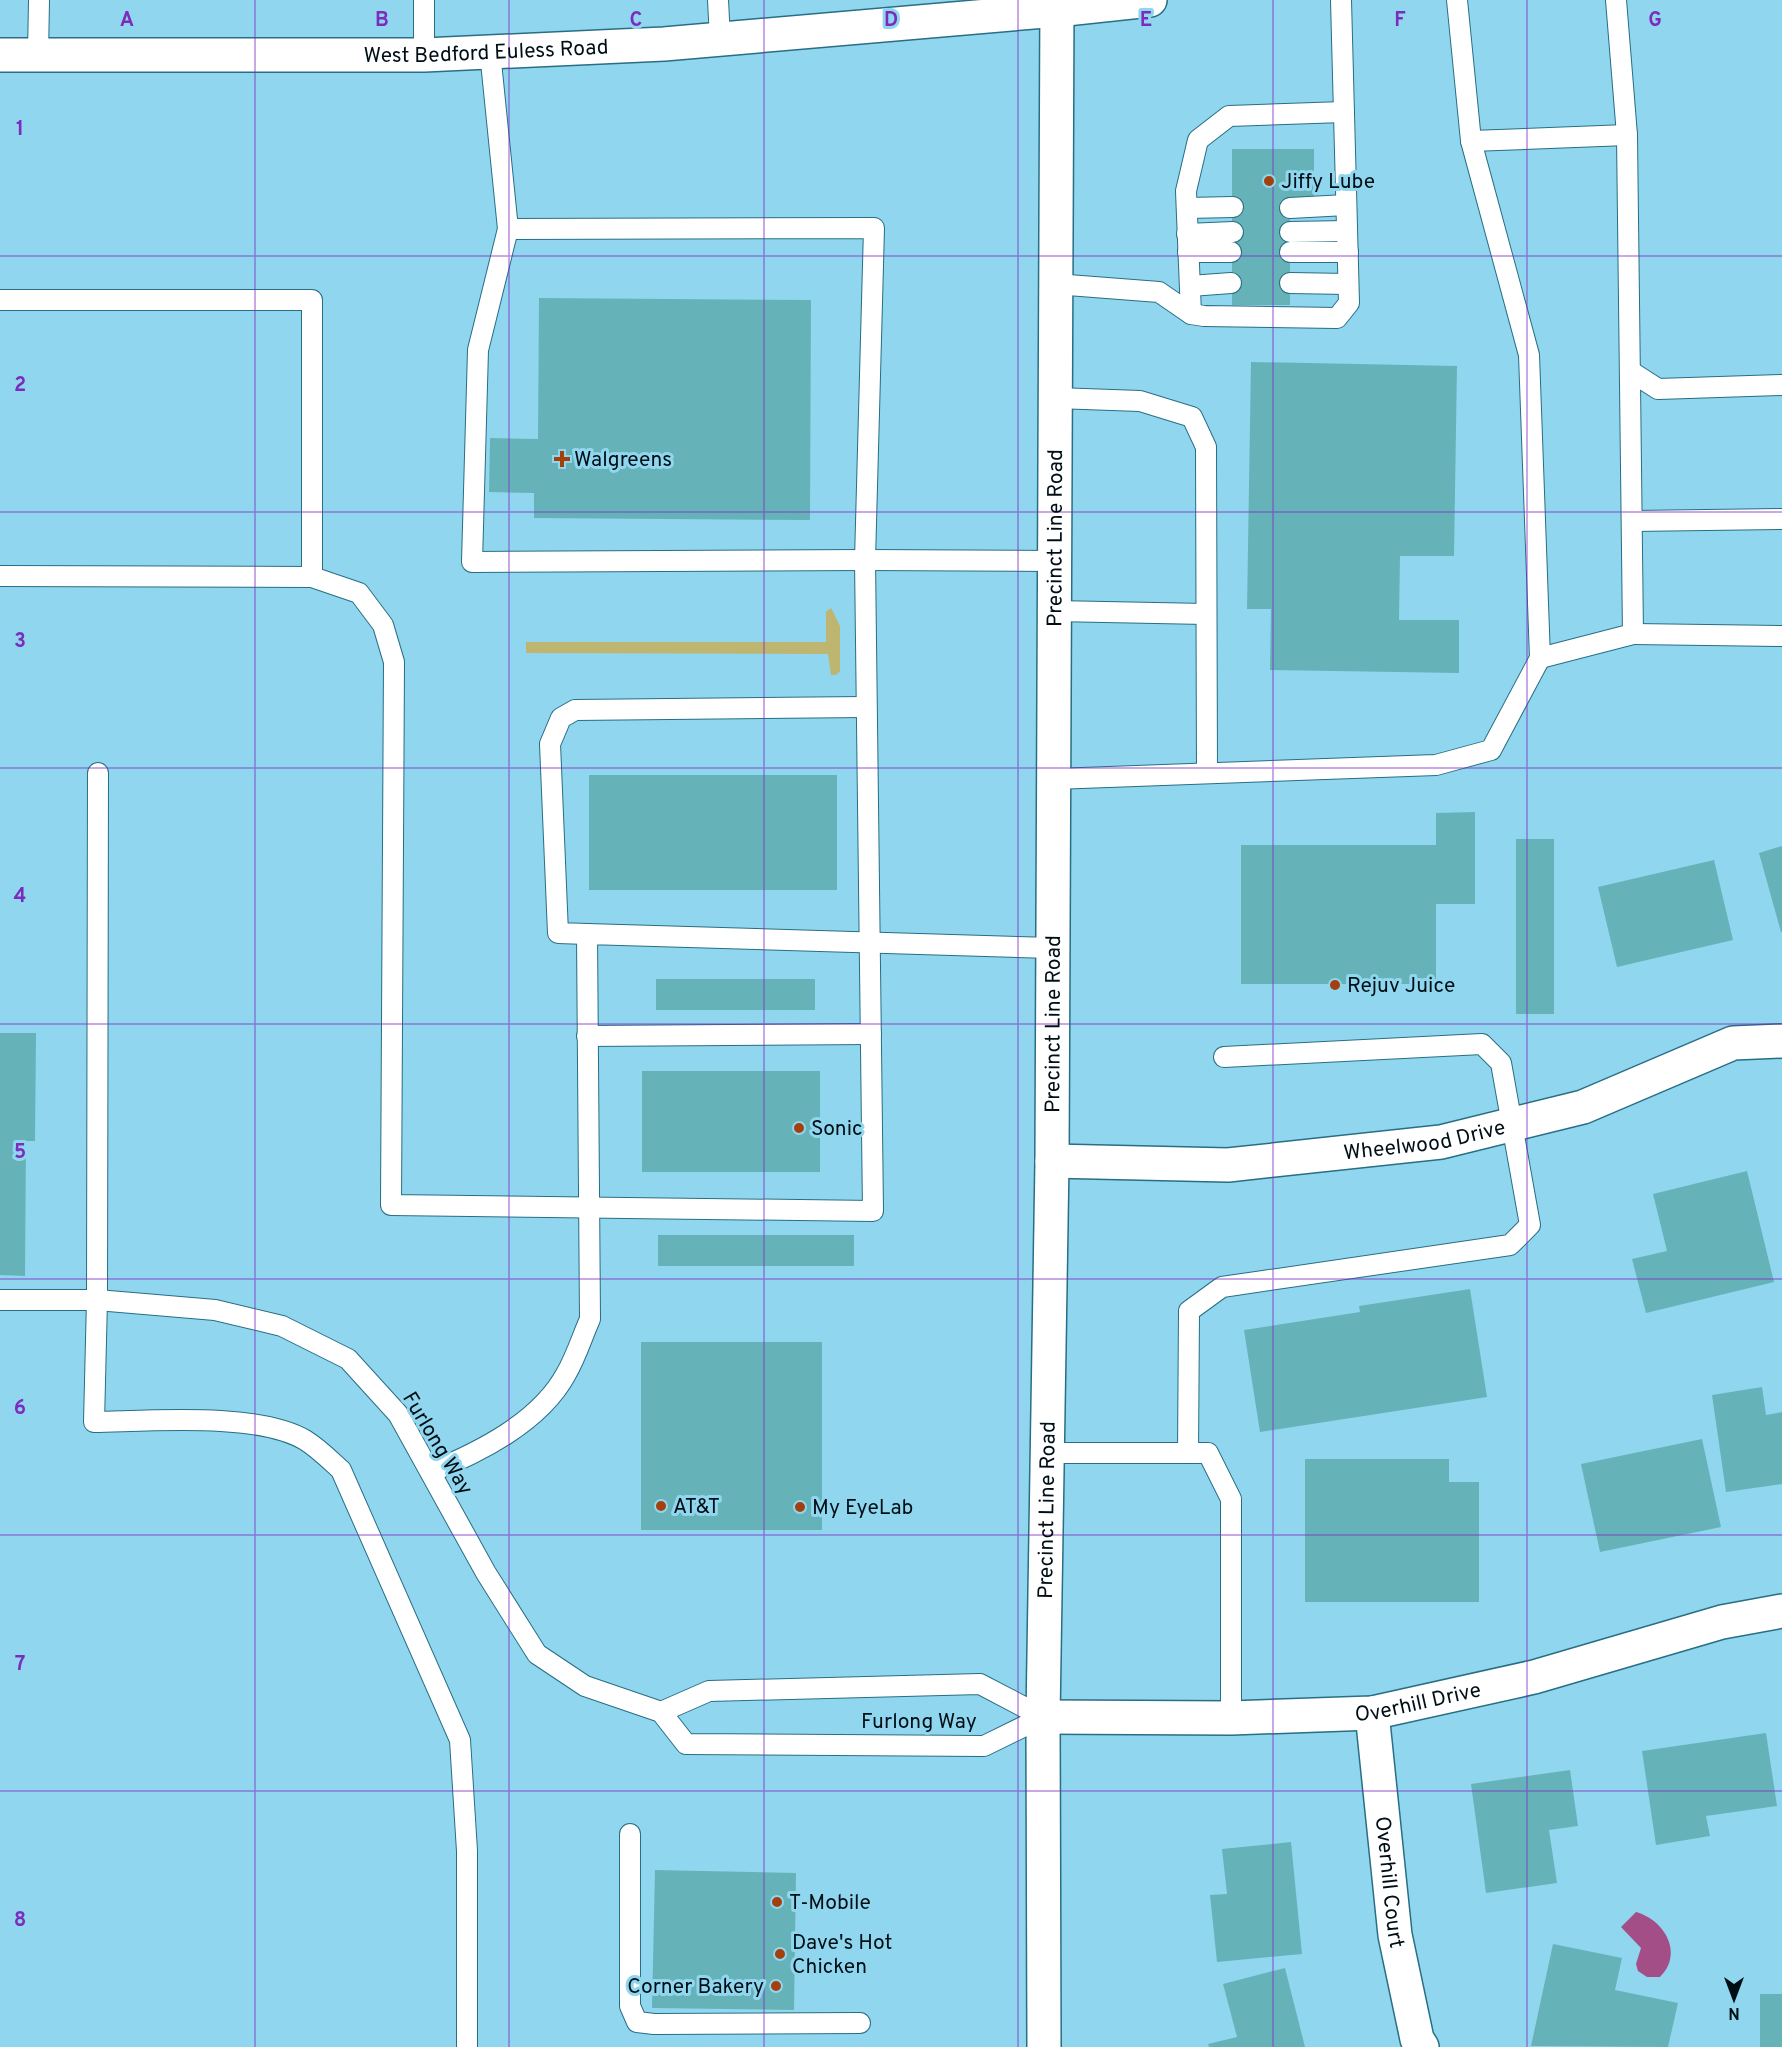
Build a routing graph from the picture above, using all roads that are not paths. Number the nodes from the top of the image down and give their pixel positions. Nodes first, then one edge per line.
1 (39, 0) edge
2 (424, 0) edge
3 (718, 0) edge
4 (1150, 0) edge
5 (1341, 0) edge
6 (1457, 0) edge
7 (1617, 0) edge
8 (1057, 5) edge
9 (720, 39) junction
10 (490, 52) junction
11 (424, 55) junction
12 (0, 56) edge
13 (38, 56) junction
14 (1344, 112) junction
15 (1627, 135) junction
16 (1471, 141) junction
17 (1346, 206) junction
18 (1233, 207) dead end
19 (1187, 208) junction
20 (1290, 208) dead end
21 (508, 229) junction
22 (1347, 231) junction
23 (1233, 232) dead end
24 (1290, 232) dead end
25 (1188, 243) junction
26 (1231, 252) dead end
27 (1290, 252) dead end
28 (1348, 252) junction
29 (1231, 283) dead end
30 (1290, 283) dead end
31 (1055, 284) junction
32 (1348, 284) junction
33 (1190, 286) junction
34 (0, 300) edge
35 (1191, 314) junction
36 (1630, 371) junction
37 (1782, 385) edge
38 (1056, 398) junction
39 (1782, 519) edge
40 (1632, 521) junction
41 (865, 560) junction
42 (1055, 561) junction
43 (0, 576) edge
44 (312, 577) junction
45 (1054, 611) junction
46 (1206, 614) junction
47 (1634, 634) junction
48 (1782, 636) edge
49 (1540, 658) junction
50 (865, 707) junction
51 (98, 772) dead end
52 (1207, 773) junction
53 (1054, 779) junction
54 (586, 934) junction
55 (869, 942) junction
56 (1053, 948) junction
57 (871, 1034) junction
58 (587, 1036) junction
59 (1782, 1041) edge
60 (1224, 1057) dead end
61 (1511, 1125) junction
62 (1052, 1161) junction
63 (589, 1209) junction
64 (0, 1300) edge
65 (97, 1300) junction
66 (1047, 1453) junction
67 (1188, 1453) junction
68 (431, 1472) junction
69 (1782, 1611) edge
70 (661, 1712) junction
71 (1372, 1713) junction
72 (1043, 1717) junction
73 (1231, 1718) junction
74 (630, 1834) dead end
75 (860, 2023) dead end
76 (467, 2047) edge
77 (1044, 2047) edge
78 (1422, 2047) edge

1 - 13 lane
2 - 11 lane
3 - 9 lane
4 - 8 main road, West Bedford Euless Road
5 - 14 lane
6 - 16 lane
7 - 15 lane
8 - 9 main road, West Bedford Euless Road
8 - 31 main road, Precinct Line Road
9 - 10 main road, West Bedford Euless Road
10 - 11 main road, West Bedford Euless Road
10 - 21 lane
11 - 13 main road, West Bedford Euless Road
12 - 13 main road, West Bedford Euless Road
14 - 17 lane
14 - 19 lane
15 - 16 lane
15 - 36 lane
16 - 49 lane
17 - 20 lane
17 - 22 lane
18 - 19 lane
19 - 25 lane
21 - 41 lane
21 - 41 lane
22 - 24 lane
22 - 28 lane
23 - 25 lane
25 - 26 lane
25 - 33 lane
27 - 28 lane
28 - 32 lane
29 - 33 lane
30 - 32 lane
31 - 35 lane
31 - 38 main road, Precinct Line Road
32 - 35 lane
33 - 35 lane
34 - 44 lane
36 - 37 lane
36 - 40 lane
38 - 42 main road, Precinct Line Road
38 - 46 lane
39 - 40 lane
40 - 47 lane
41 - 42 lane
41 - 50 lane
42 - 45 main road, Precinct Line Road
43 - 44 lane
44 - 63 lane
45 - 46 lane
45 - 53 main road, Precinct Line Road
46 - 52 lane
47 - 48 lane
47 - 49 lane
49 - 52 lane
50 - 54 lane
50 - 55 lane
51 - 65 lane
52 - 53 lane
53 - 56 main road, Precinct Line Road
54 - 55 lane
54 - 58 lane
55 - 56 lane
55 - 57 lane
56 - 62 main road, Precinct Line Road
57 - 58 lane
57 - 63 lane
58 - 63 lane
59 - 61 main road, Wheelwood Drive
60 - 61 lane
61 - 62 main road, Wheelwood Drive
61 - 67 lane
62 - 66 main road, Precinct Line Road
63 - 68 lane
64 - 65 lane, Furlong Way
65 - 68 lane, Furlong Way
65 - 76 lane
66 - 67 lane
66 - 72 main road, Precinct Line Road
67 - 73 lane
68 - 70 lane, Furlong Way
69 - 71 main road, Overhill Drive
70 - 72 lane, Furlong Way
70 - 72 lane, Furlong Way
71 - 73 main road, Overhill Drive
71 - 78 main road, Overhill Court
72 - 73 main road, Overhill Drive
72 - 77 main road, Precinct Line Road
74 - 75 lane

